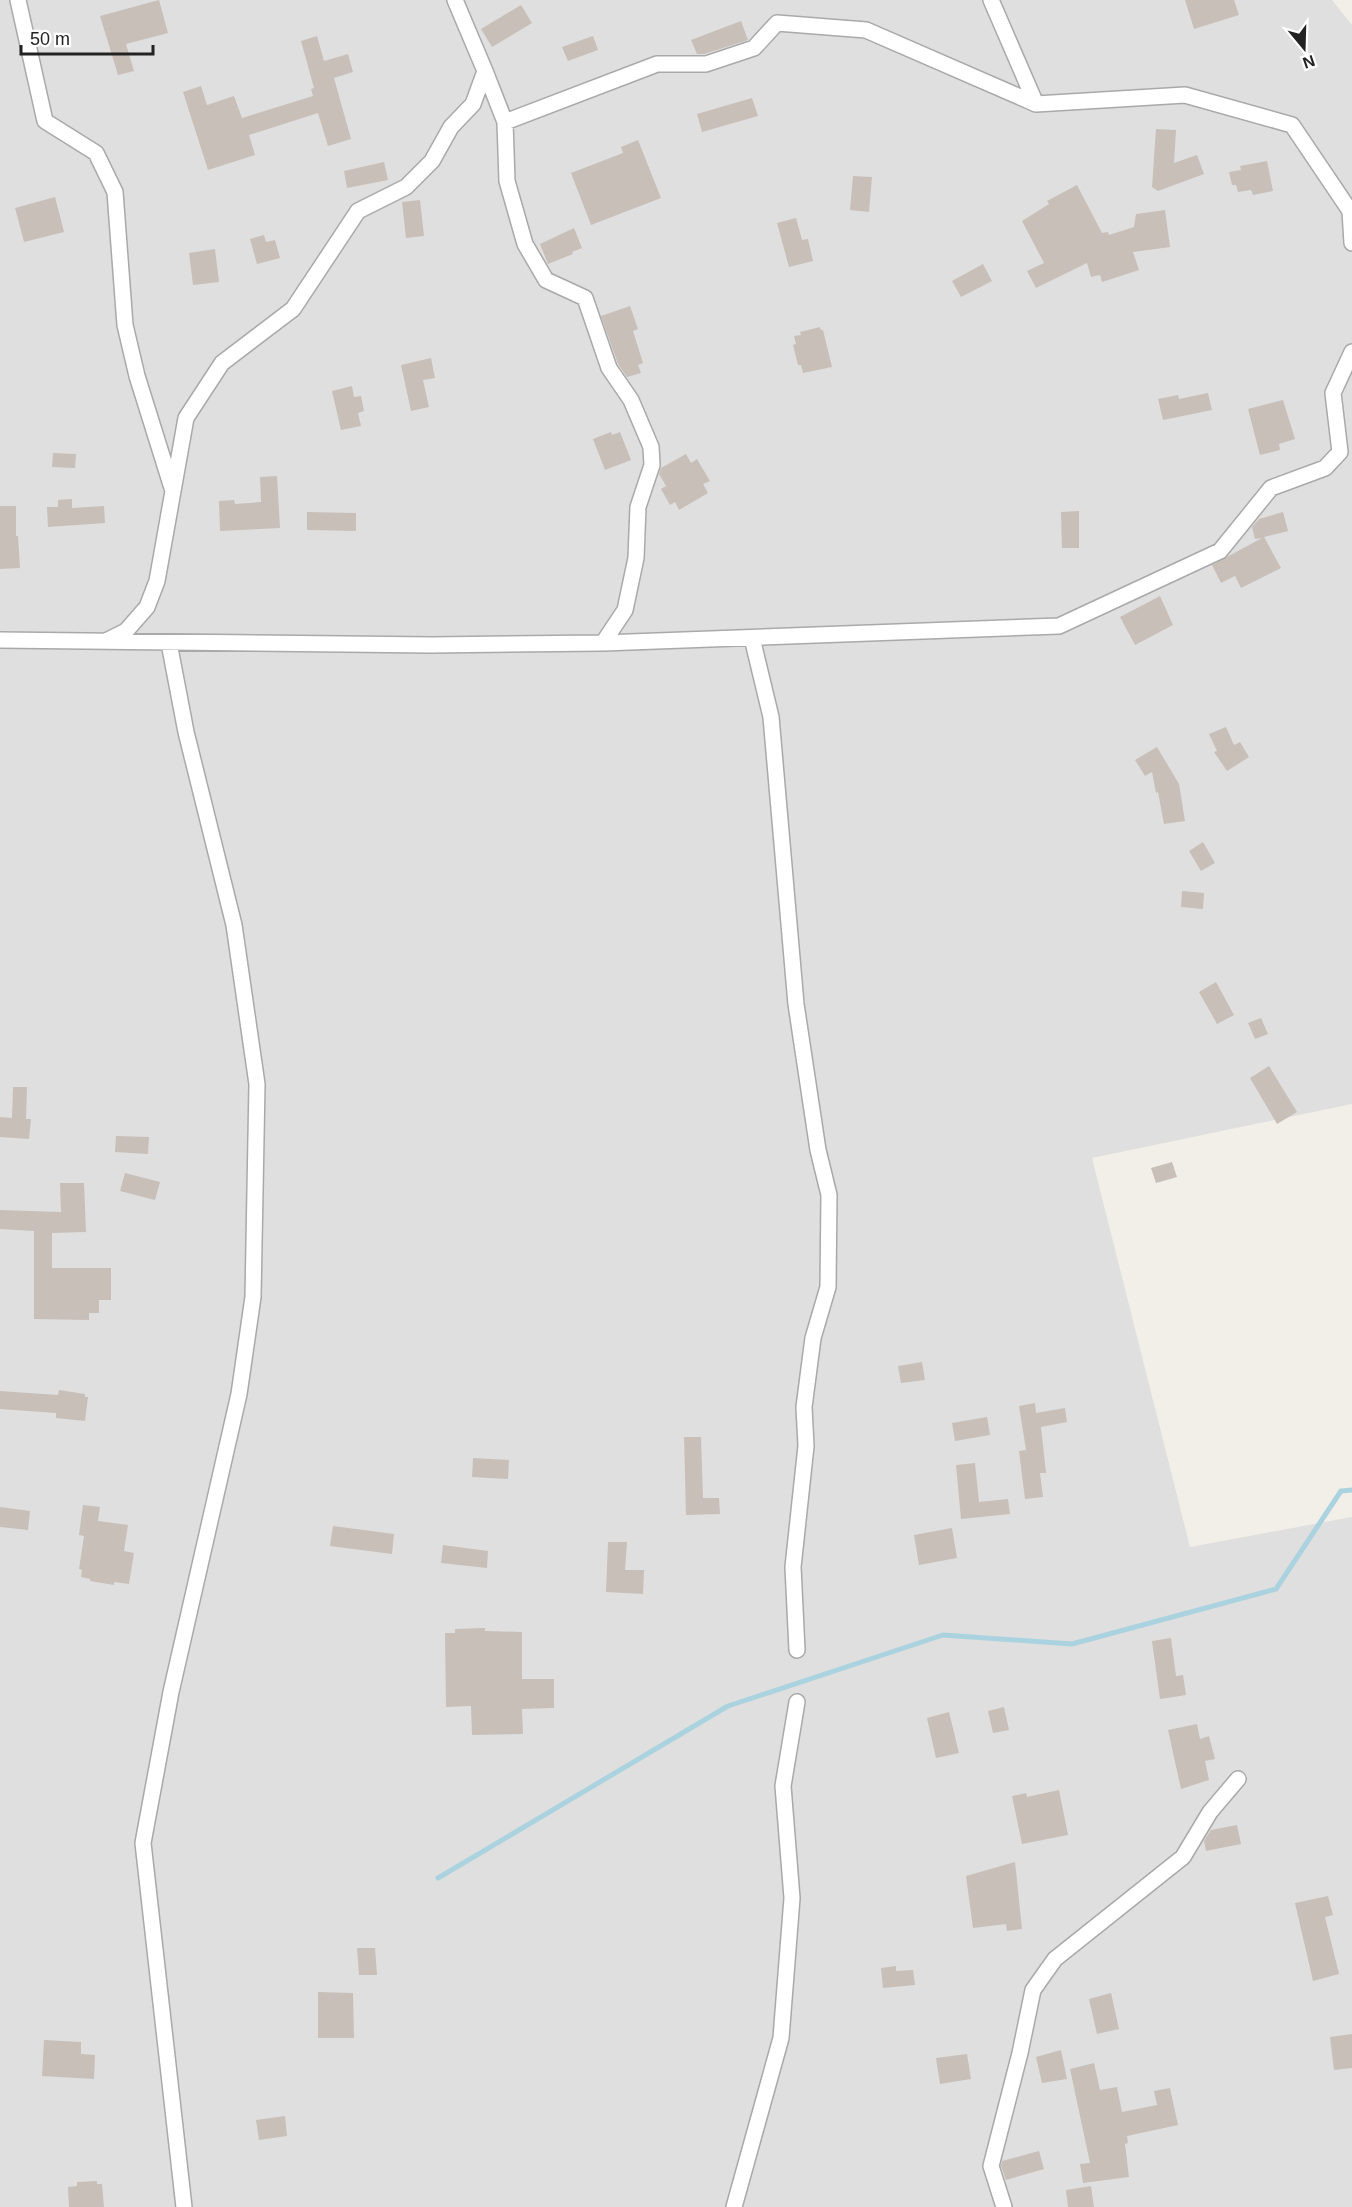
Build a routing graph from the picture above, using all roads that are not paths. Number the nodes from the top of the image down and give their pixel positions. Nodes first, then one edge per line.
1 (18, 0) edge
2 (455, 0) edge
3 (991, 0) edge
4 (485, 71) junction
5 (1036, 104) junction
6 (505, 122) junction
7 (1352, 243) edge
8 (1352, 352) edge
9 (173, 489) junction
10 (752, 638) junction
11 (0, 640) edge
12 (106, 642) junction
13 (169, 643) junction
14 (603, 643) junction
15 (797, 1650) dead end
16 (797, 1702) dead end
17 (1238, 1779) dead end
18 (184, 2207) edge
19 (734, 2207) edge
20 (1004, 2207) edge

1 - 9 street
2 - 4 street
3 - 5 street
4 - 6 street
4 - 9 street
5 - 6 street
5 - 7 street
6 - 14 street
8 - 10 street
9 - 12 street
10 - 14 street
10 - 15 street
11 - 12 street
12 - 13 street
13 - 14 street
13 - 18 street
16 - 19 street
17 - 20 street

